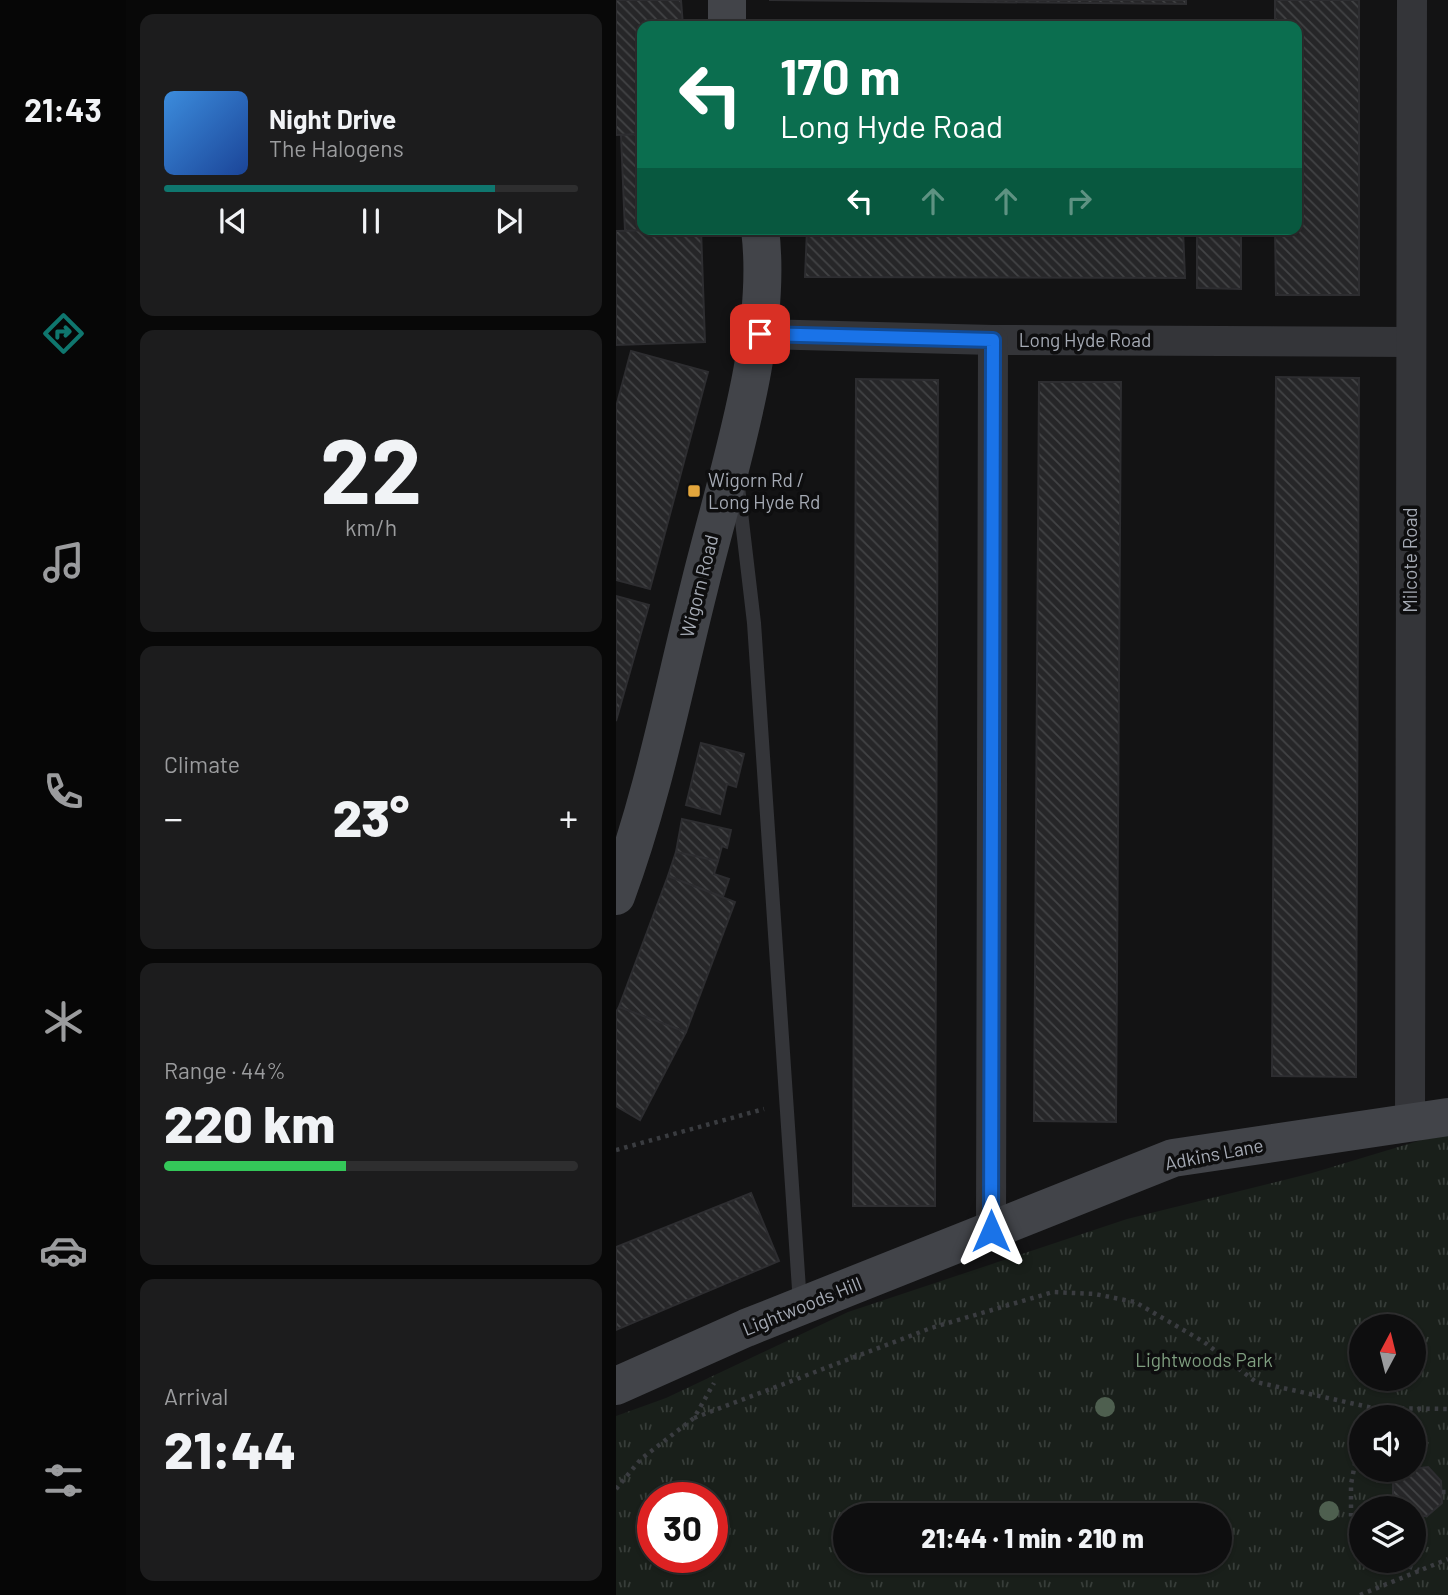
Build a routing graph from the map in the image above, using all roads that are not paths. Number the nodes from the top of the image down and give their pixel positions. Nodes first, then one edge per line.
1 (727, 0) edge
2 (1412, 0) edge
3 (727, 21) edge
4 (761, 235) edge
5 (760, 334) junction
6 (993, 340) junction
7 (1410, 342) junction
8 (734, 447) junction
9 (616, 896) edge
10 (1448, 1117) edge
11 (1410, 1121) junction
12 (991, 1231) junction
13 (800, 1306) junction
14 (616, 1386) edge

1 - 3 street
2 - 7 street, Milcote Road
4 - 5 street, Wigorn Road
5 - 6 street, Long Hyde Road
5 - 8 street, Wigorn Road
6 - 7 street, Long Hyde Road
6 - 12 street
7 - 11 street, Milcote Road
8 - 9 street, Wigorn Road
8 - 13 lane
10 - 11 street, Adkins Lane
11 - 12 street, Adkins Lane
12 - 13 street, Lightwoods Hill
13 - 14 street, Lightwoods Hill

